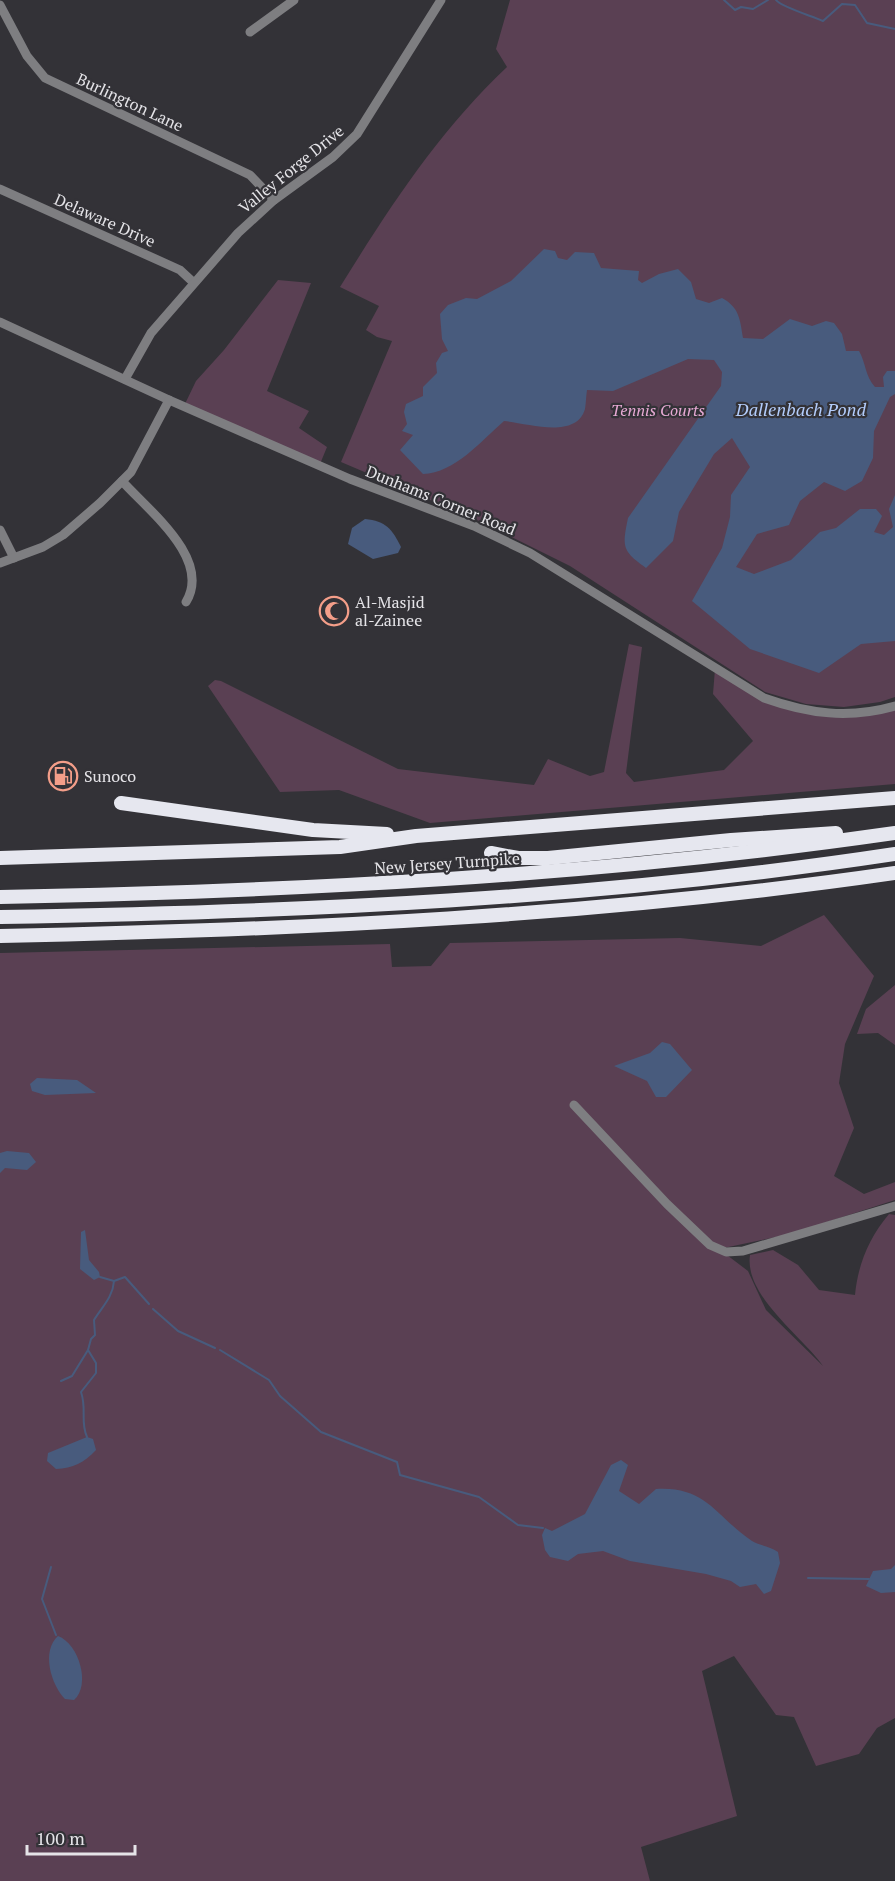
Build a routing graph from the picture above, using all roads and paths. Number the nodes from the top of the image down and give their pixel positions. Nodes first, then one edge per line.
1 (10, 0) edge
2 (294, 0) edge
3 (441, 0) edge
4 (0, 5) edge
5 (250, 32) dead end
6 (0, 189) edge
7 (274, 200) junction
8 (194, 283) junction
9 (0, 322) edge
10 (124, 379) junction
11 (169, 400) junction
12 (122, 481) junction
13 (0, 530) edge
14 (14, 558) junction
15 (0, 563) edge
16 (186, 602) dead end
17 (895, 705) edge
18 (895, 798) edge
19 (121, 803) dead end
20 (895, 831) edge
21 (416, 836) junction
22 (491, 853) dead end
23 (895, 854) edge
24 (0, 858) edge
25 (895, 873) edge
26 (0, 897) edge
27 (0, 917) edge
28 (0, 936) edge
29 (574, 1104) dead end
30 (895, 1206) edge

1 - 4 street
2 - 5 street
3 - 7 street, Valley Forge Drive
4 - 7 street, Burlington Lane
6 - 8 street, Delaware Drive
7 - 8 street, Valley Forge Drive
8 - 10 street, Valley Forge Drive
9 - 10 street, Dunhams Corner Road
10 - 11 street, Dunhams Corner Road
11 - 12 street
11 - 17 street, Dunhams Corner Road
12 - 14 street
12 - 16 street
13 - 14 street
14 - 15 street
18 - 21 highway, New Jersey Turnpike
19 - 21 highway
20 - 22 highway
20 - 26 highway, New Jersey Turnpike
21 - 24 highway, New Jersey Turnpike
23 - 27 highway
25 - 28 highway
29 - 30 street

